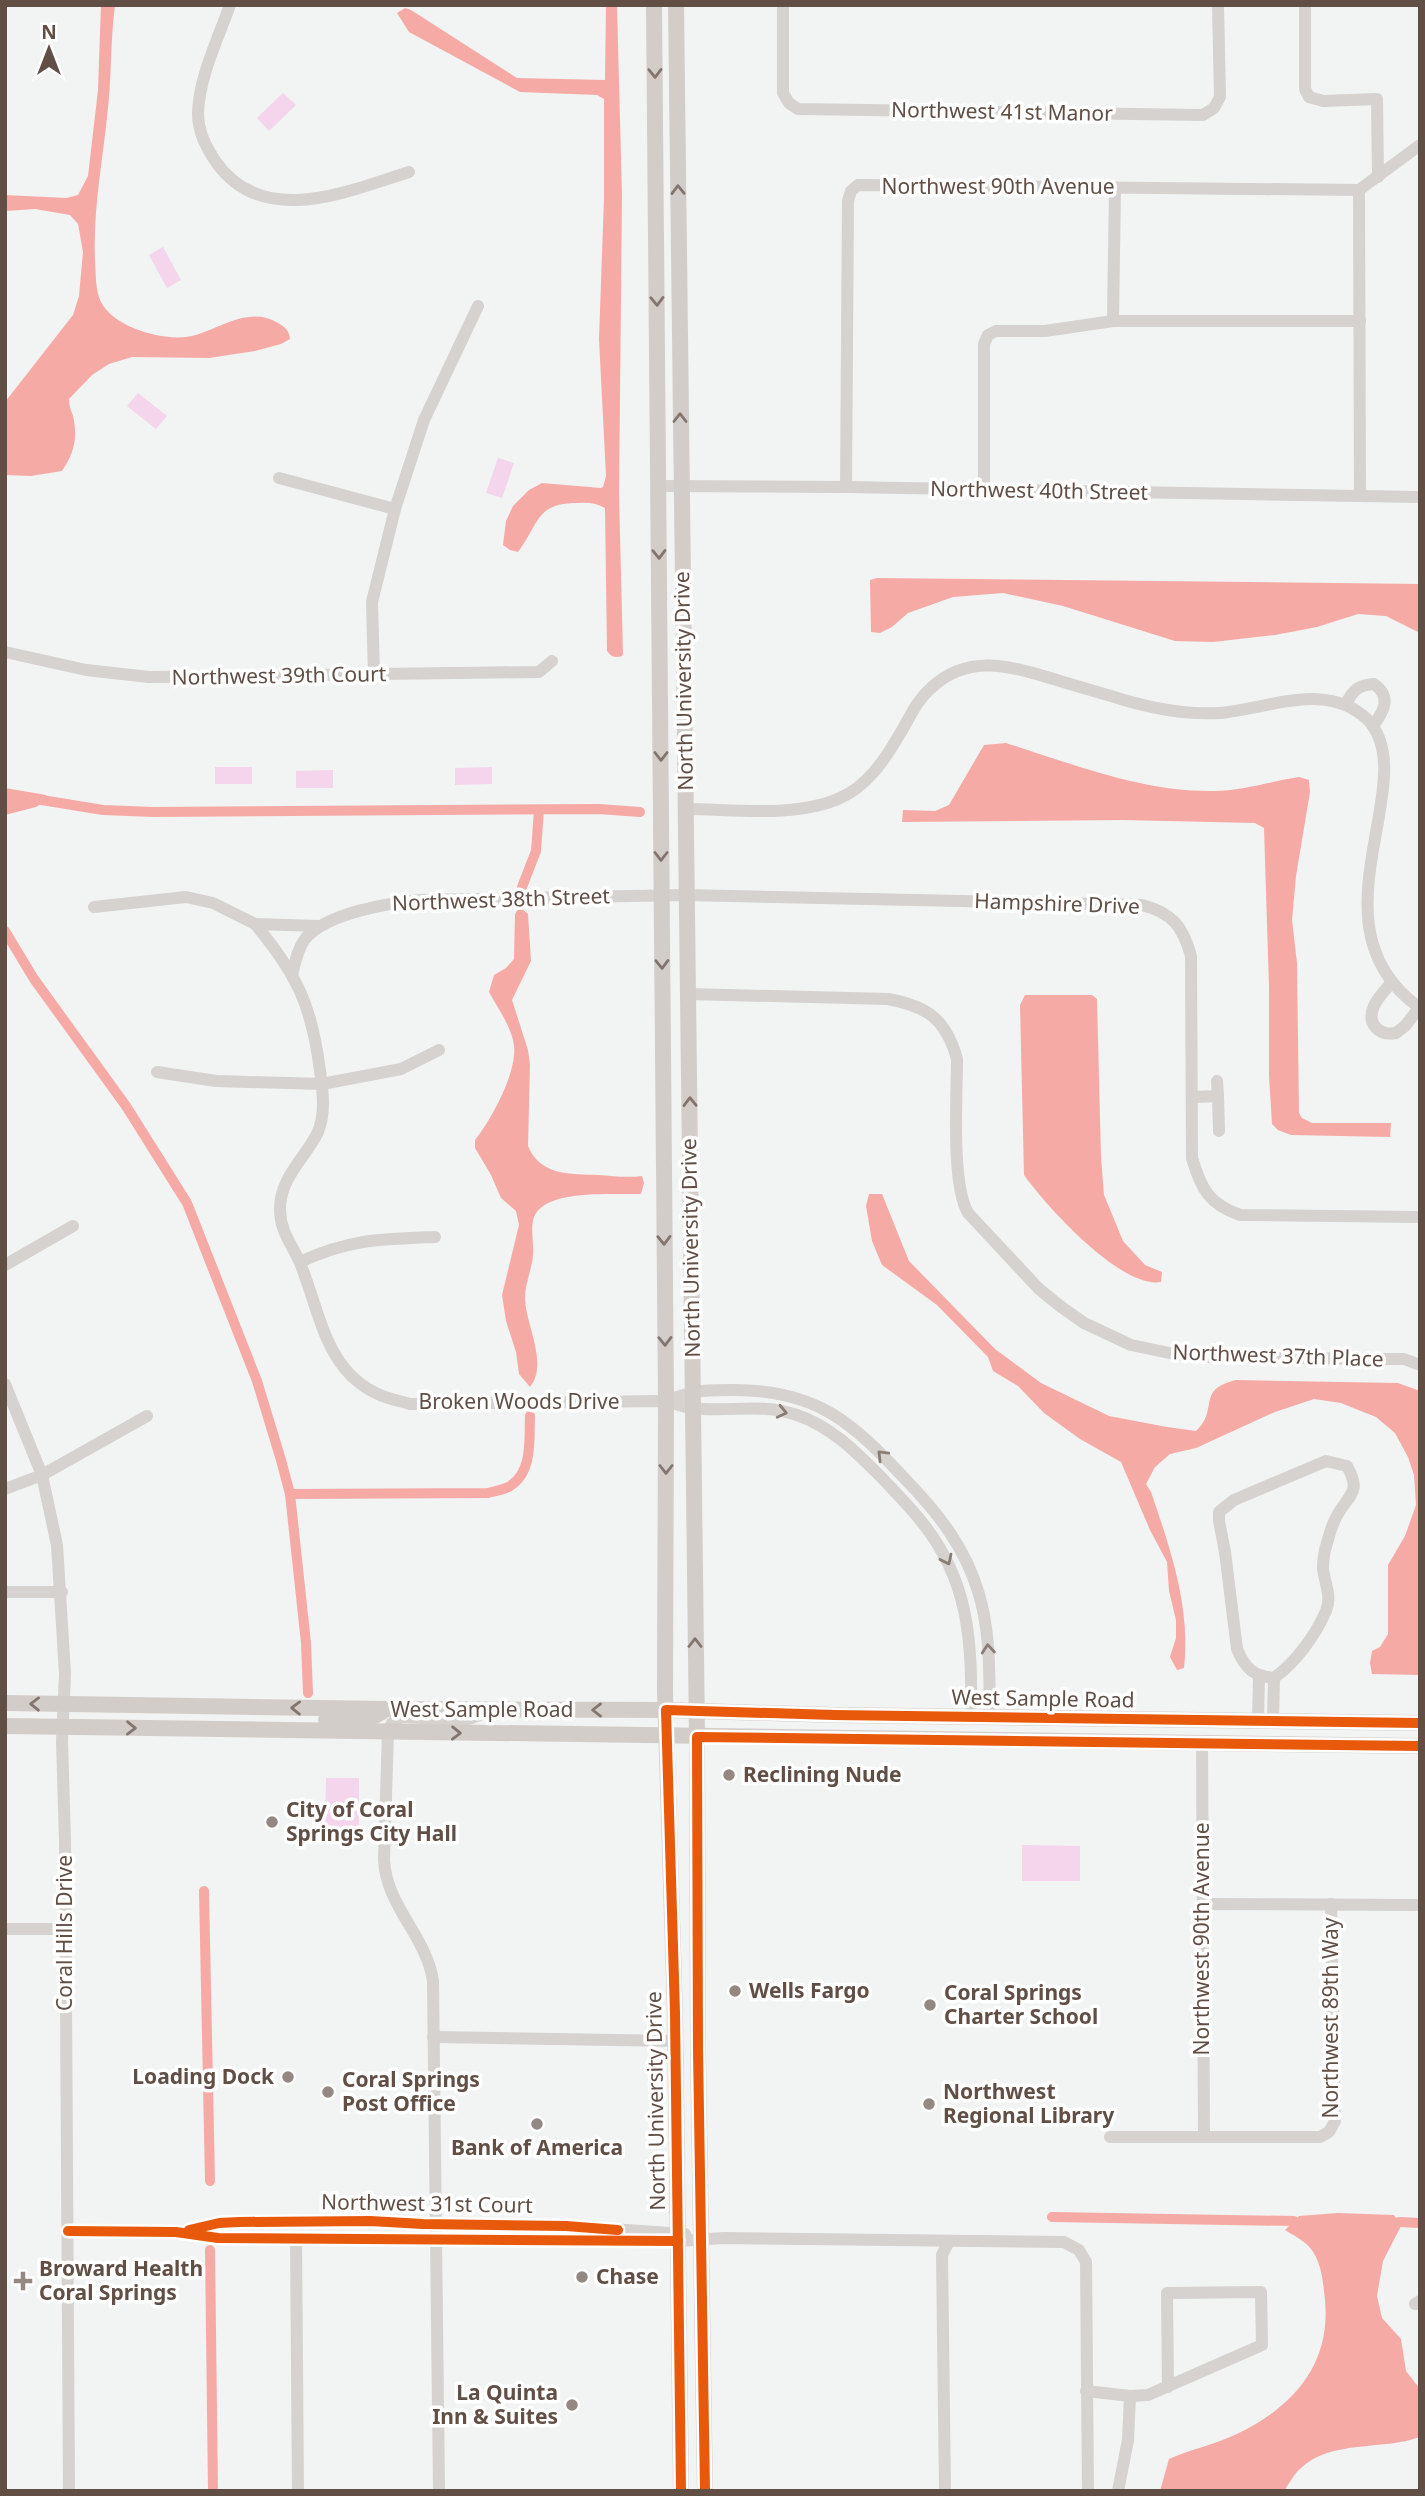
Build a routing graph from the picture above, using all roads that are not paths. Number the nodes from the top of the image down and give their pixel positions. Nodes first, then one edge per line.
1 (230, 5) edge
2 (654, 5) edge
3 (676, 5) edge
4 (783, 5) edge
5 (1218, 5) edge
6 (1305, 5) edge
7 (1420, 145) edge
8 (409, 172) dead end
9 (1378, 177) junction
10 (1115, 188) junction
11 (1359, 190) junction
12 (478, 306) dead end
13 (1113, 321) junction
14 (1360, 321) junction
15 (279, 478) dead end
16 (659, 486) junction
17 (680, 486) junction
18 (846, 487) junction
19 (984, 490) junction
20 (1360, 496) junction
21 (1420, 497) edge
22 (395, 509) junction
23 (5, 652) edge
24 (552, 662) dead end
25 (373, 674) junction
26 (1346, 704) junction
27 (1373, 726) junction
28 (685, 808) junction
29 (661, 895) junction
30 (687, 895) junction
31 (94, 907) dead end
32 (255, 924) junction
33 (319, 926) junction
34 (292, 975) junction
35 (1391, 982) junction
36 (688, 994) junction
37 (1419, 1008) edge
38 (439, 1050) dead end
39 (157, 1072) dead end
40 (1217, 1081) dead end
41 (322, 1084) junction
42 (1218, 1096) junction
43 (1192, 1097) junction
44 (1219, 1132) dead end
45 (691, 1176) junction
46 (663, 1177) junction
47 (664, 1203) junction
48 (691, 1203) junction
49 (1420, 1217) edge
50 (73, 1226) dead end
51 (435, 1237) dead end
52 (300, 1262) junction
53 (5, 1265) edge
54 (1420, 1365) edge
55 (5, 1384) edge
56 (693, 1390) junction
57 (743, 1390) junction
58 (666, 1401) junction
59 (743, 1407) junction
60 (693, 1408) junction
61 (146, 1416) dead end
62 (854, 1428) junction
63 (841, 1439) junction
64 (42, 1475) junction
65 (5, 1489) edge
66 (933, 1508) junction
67 (920, 1519) junction
68 (5, 1592) edge
69 (61, 1592) junction
70 (984, 1615) junction
71 (967, 1617) junction
72 (1259, 1676) junction
73 (1274, 1678) junction
74 (5, 1703) edge
75 (64, 1704) junction
76 (386, 1709) junction
77 (496, 1710) junction
78 (666, 1710) junction
79 (696, 1712) junction
80 (971, 1717) junction
81 (990, 1717) junction
82 (1176, 1720) junction
83 (1266, 1721) junction
84 (1342, 1722) junction
85 (1420, 1723) edge
86 (5, 1726) edge
87 (62, 1727) junction
88 (290, 1730) junction
89 (387, 1732) junction
90 (667, 1736) junction
91 (697, 1737) junction
92 (1051, 1741) junction
93 (1202, 1742) junction
94 (1420, 1746) edge
95 (1202, 1904) junction
96 (1331, 1904) junction
97 (1420, 1905) edge
98 (5, 1929) edge
99 (65, 1929) junction
100 (675, 2013) junction
101 (433, 2037) junction
102 (676, 2041) junction
103 (698, 2049) junction
104 (698, 2067) junction
105 (1203, 2136) junction
106 (1110, 2137) dead end
107 (435, 2224) junction
108 (68, 2231) junction
109 (176, 2232) junction
110 (678, 2237) junction
111 (701, 2238) junction
112 (296, 2239) junction
113 (436, 2240) junction
114 (933, 2241) junction
115 (949, 2241) junction
116 (942, 2255) junction
117 (1168, 2387) junction
118 (1086, 2391) junction
119 (1130, 2396) junction
120 (69, 2491) edge
121 (298, 2491) edge
122 (439, 2491) edge
123 (681, 2491) edge
124 (705, 2491) edge
125 (945, 2491) edge
126 (1088, 2491) edge
127 (1118, 2491) edge

1 - 8 street
2 -> 16 main road, North University Drive
17 -> 3 main road, North University Drive
4 - 5 street, Northwest 41st Manor
6 - 9 street
7 - 9 street
9 - 11 street
10 - 11 street, Northwest 90th Avenue
10 - 13 street
10 - 18 street, Northwest 90th Avenue
11 - 14 street
12 - 22 street
13 - 14 street
13 - 19 street
14 - 20 street
15 - 22 street
16 - 17 street, Northwest 40th Street
16 -> 29 main road, North University Drive
17 - 18 street, Northwest 40th Street
17 - 28 main road, North University Drive
18 - 19 street, Northwest 40th Street
19 - 20 street, Northwest 40th Street
20 - 21 street, Northwest 40th Street
22 - 25 street
23 - 25 street, Northwest 39th Court
24 - 25 street, Northwest 39th Court
26 - 27 street
26 - 27 street
26 - 28 street
27 - 35 street
28 - 30 main road, North University Drive
29 - 30 street, Northwest 38th Street
29 - 33 street, Northwest 38th Street
29 -> 46 main road, North University Drive
30 - 36 main road, North University Drive
30 - 43 street, Hampshire Drive
31 - 32 street, Northwest 38th Street
32 - 33 street, Northwest 38th Street
32 - 34 street, Northwest 38th Street
33 - 34 street
34 - 41 street, Broken Woods Drive
35 - 37 street
35 - 37 street
45 -> 36 main road, North University Drive
36 - 54 street, Northwest 37th Place
38 - 41 street
39 - 41 street
40 - 42 street
41 - 52 street, Broken Woods Drive
42 - 43 street
42 - 44 street
43 - 49 street, Hampshire Drive
45 - 46 main road
45 - 48 main road, North University Drive
46 - 47 main road, North University Drive
47 - 48 main road
47 -> 58 main road, North University Drive
48 - 56 main road, North University Drive
50 - 53 street
51 - 52 street
52 - 58 street, Broken Woods Drive
55 - 64 street, Coral Hills Drive
56 - 57 street, Broken Woods Drive
56 - 58 street, Broken Woods Drive
56 - 60 main road, North University Drive
57 - 59 street
57 - 62 street, Broken Woods Drive
58 - 60 street, Broken Woods Drive
58 -> 78 main road, North University Drive
59 - 60 street, Broken Woods Drive
59 -> 63 street, Broken Woods Drive
79 -> 60 main road, North University Drive
61 - 64 street
62 - 63 street
66 -> 62 street, Broken Woods Drive
63 - 67 street, Broken Woods Drive
64 - 65 street
64 - 69 street, Coral Hills Drive
66 - 67 street
66 - 70 street, Broken Woods Drive
67 -> 71 street, Broken Woods Drive
68 - 69 street
69 - 75 street, Coral Hills Drive
70 - 71 street
81 -> 70 street, Broken Woods Drive
71 - 80 street, Broken Woods Drive
72 - 73 street
72 - 73 street
72 - 83 street
73 - 83 street
75 -> 74 main road, West Sample Road
76 -> 75 main road, West Sample Road
75 - 87 street, Coral Hills Drive
76 - 77 main road, West Sample Road
76 - 88 main road
78 -> 77 main road, West Sample Road
77 - 89 street
78 - 79 main road, West Sample Road
78 - 90 main road, North University Drive
79 - 80 main road, West Sample Road
79 - 91 main road, North University Drive
80 - 81 main road, West Sample Road
81 - 82 main road, West Sample Road
82 - 83 main road, West Sample Road
82 - 92 main road
83 - 84 main road, West Sample Road
84 - 85 main road, West Sample Road
84 - 93 main road
86 - 87 main road, West Sample Road
87 -> 88 main road, West Sample Road
87 - 99 street, Coral Hills Drive
88 - 89 main road, West Sample Road
89 -> 90 main road, West Sample Road
89 - 101 street
90 - 91 main road, West Sample Road
90 - 100 main road, North University Drive
91 - 92 main road, West Sample Road
91 - 103 main road, North University Drive
92 - 93 main road, West Sample Road
93 - 94 main road, West Sample Road
93 - 95 street, Northwest 90th Avenue
95 - 96 street
95 - 105 street, Northwest 90th Avenue
96 - 97 street
96 - 105 street, Northwest 89th Way
98 - 99 street
99 - 108 street, Coral Hills Drive
100 - 102 main road, North University Drive
100 - 103 main road
101 - 102 street
101 - 107 street
102 - 104 main road
102 - 110 main road, North University Drive
103 - 104 main road, North University Drive
104 - 111 main road, North University Drive
105 - 106 street
107 - 109 street, Northwest 31st Court
107 - 110 street, Northwest 31st Court
107 - 113 street
108 - 109 street, Northwest 31st Court
108 - 120 street, Coral Hills Drive
109 - 112 street, Northwest 31st Court
110 - 111 street, Northwest 31st Court
110 - 113 street, Northwest 31st Court
110 - 123 main road, North University Drive
111 - 114 street, Northwest 31st Court
111 - 124 main road, North University Drive
112 - 113 street, Northwest 31st Court
112 - 121 street
113 - 122 street
114 - 115 street, Northwest 31st Court
114 - 116 street
115 - 116 street
115 - 118 street, Northwest 31st Court
116 - 125 street
117 - 117 street
117 - 119 street
118 - 119 street
118 - 126 street
119 - 127 street

